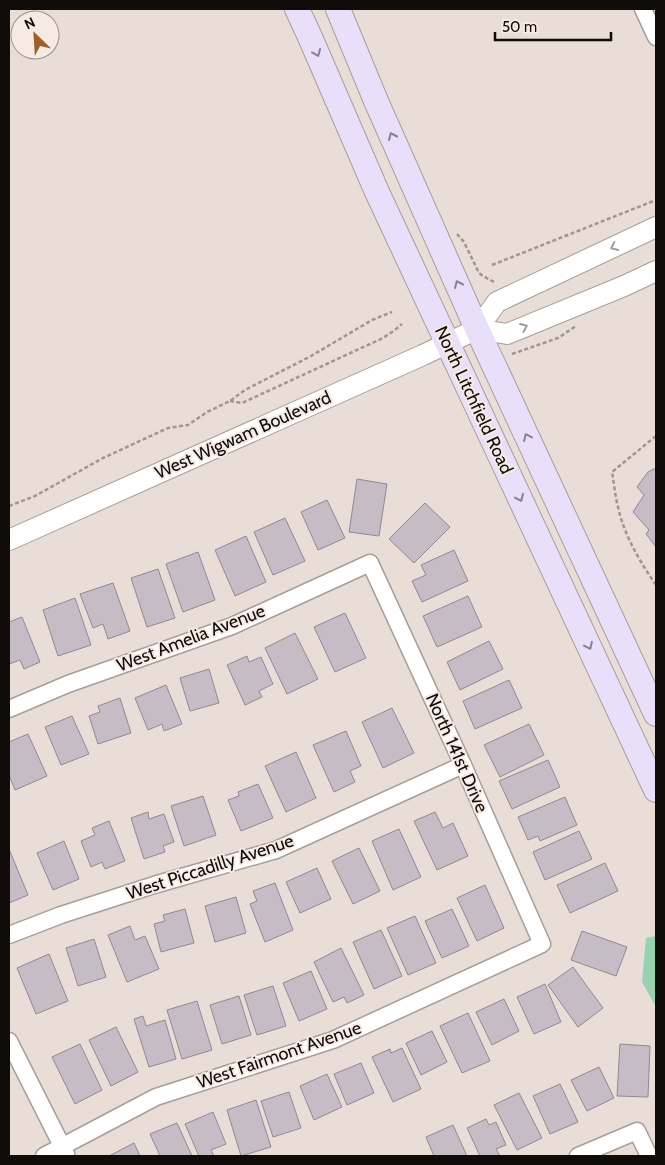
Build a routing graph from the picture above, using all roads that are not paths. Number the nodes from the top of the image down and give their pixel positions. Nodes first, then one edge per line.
1 (297, 9) edge
2 (338, 9) edge
3 (643, 9) edge
4 (656, 37) edge
5 (656, 227) edge
6 (656, 271) edge
7 (477, 329) junction
8 (447, 344) junction
9 (9, 540) edge
10 (370, 563) joint
11 (9, 708) edge
12 (656, 714) edge
13 (463, 765) junction
14 (656, 790) edge
15 (9, 935) edge
16 (542, 944) joint
17 (9, 1040) edge
18 (65, 1151) edge
19 (44, 1156) edge
20 (578, 1156) edge
21 (648, 1156) edge

1 -> 8 main road, North Litchfield Road
7 -> 2 main road, North Litchfield Road
3 - 4 street
5 -> 7 street, West Wigwam Boulevard
7 -> 6 street
7 - 8 street, West Wigwam Boulevard
12 -> 7 main road, North Litchfield Road
8 - 9 street, West Wigwam Boulevard
8 -> 14 main road, North Litchfield Road
10 - 11 street, West Amelia Avenue
10 - 13 street, North 141st Drive
13 - 15 street, West Piccadilly Avenue
13 - 16 street, North 141st Drive
16 - 18 street, West Fairmont Avenue
17 - 18 street
18 - 19 street, West Fairmont Avenue
20 - 21 street

